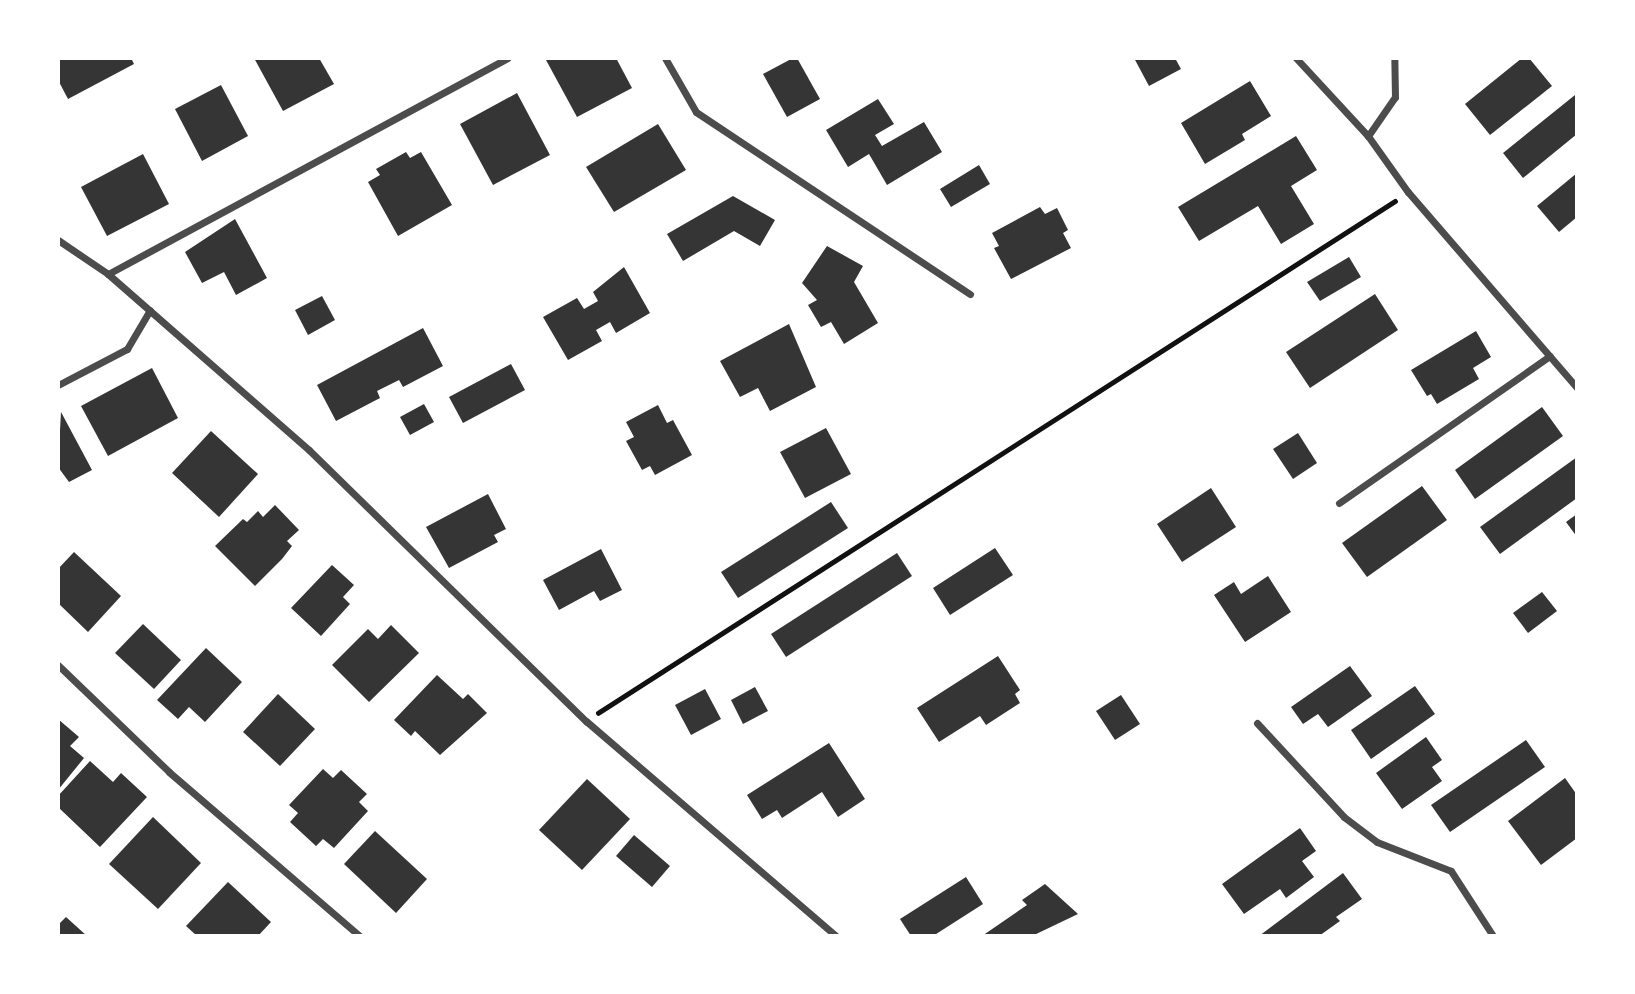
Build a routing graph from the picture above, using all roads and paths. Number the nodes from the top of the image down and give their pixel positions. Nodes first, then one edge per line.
1 (507, 58) edge
2 (665, 58) edge
3 (1296, 58) edge
4 (1395, 58) edge
5 (1368, 136) junction
6 (1408, 192) junction
7 (58, 240) edge
8 (108, 274) junction
9 (970, 294) dead end
10 (150, 310) junction
11 (1550, 356) junction
12 (58, 385) edge
13 (1577, 387) edge
14 (1339, 503) dead end
15 (58, 665) edge
16 (586, 721) junction
17 (1257, 723) dead end
18 (360, 936) edge
19 (836, 936) edge
20 (1493, 936) edge

1 - 8 street
2 - 9 street
3 - 5 street
4 - 5 street
5 - 6 street
6 - 11 street
6 - 16 path
7 - 8 street
8 - 10 street
10 - 12 street
10 - 16 street
11 - 13 street
11 - 14 street
15 - 18 street
16 - 19 street
17 - 20 street

